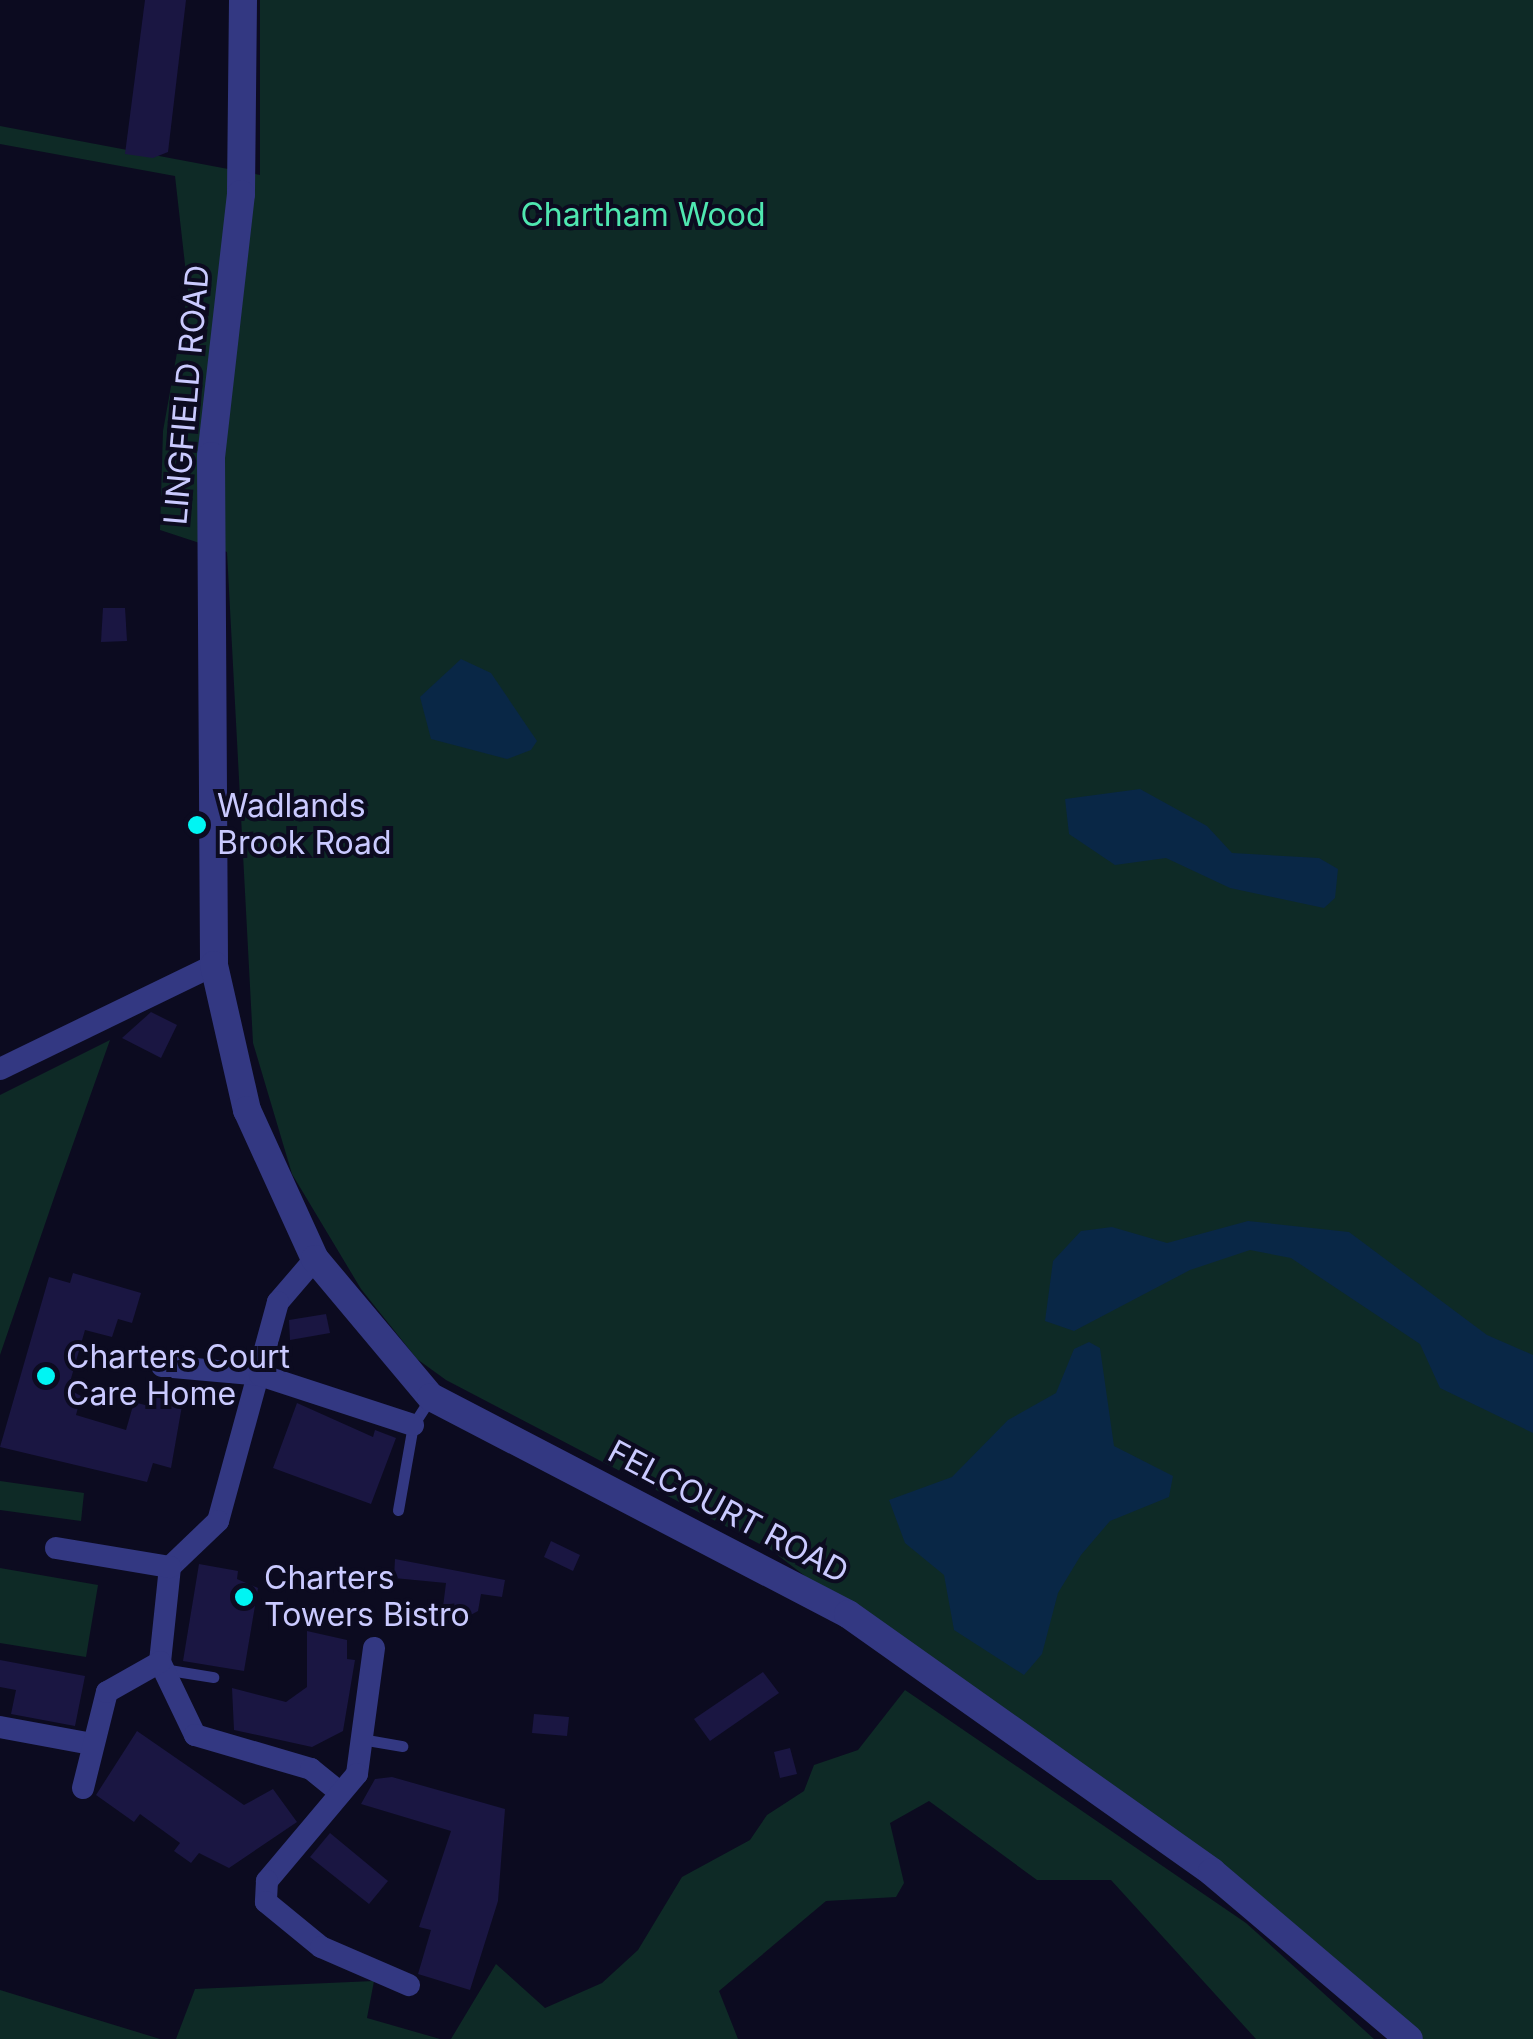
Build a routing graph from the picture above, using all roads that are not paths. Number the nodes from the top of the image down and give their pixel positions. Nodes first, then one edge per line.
1 (244, 0) edge
2 (216, 917) joint
3 (214, 965) junction
4 (0, 1069) edge
5 (314, 1259) junction
6 (162, 1366) dead end
7 (260, 1375) junction
8 (431, 1398) junction
9 (413, 1425) junction
10 (398, 1510) dead end
11 (56, 1548) dead end
12 (170, 1568) junction
13 (374, 1648) dead end
14 (161, 1666) junction
15 (214, 1677) dead end
16 (0, 1728) edge
17 (361, 1739) junction
18 (92, 1744) junction
19 (402, 1746) dead end
20 (84, 1788) dead end
21 (341, 1793) junction
22 (409, 1985) dead end
23 (1409, 2039) edge

1 - 2 street, LINGFIELD ROAD
2 - 3 street, FELCOURT ROAD
3 - 4 street
3 - 5 street, FELCOURT ROAD
5 - 7 street
5 - 8 street, FELCOURT ROAD
6 - 7 street
7 - 9 street
7 - 12 street
8 - 9 lane
8 - 23 street, FELCOURT ROAD
9 - 10 lane
11 - 12 street
12 - 14 street
13 - 17 street
14 - 15 lane
14 - 18 street
14 - 21 street
16 - 18 street
17 - 19 lane
17 - 21 street
18 - 20 street
21 - 22 street

